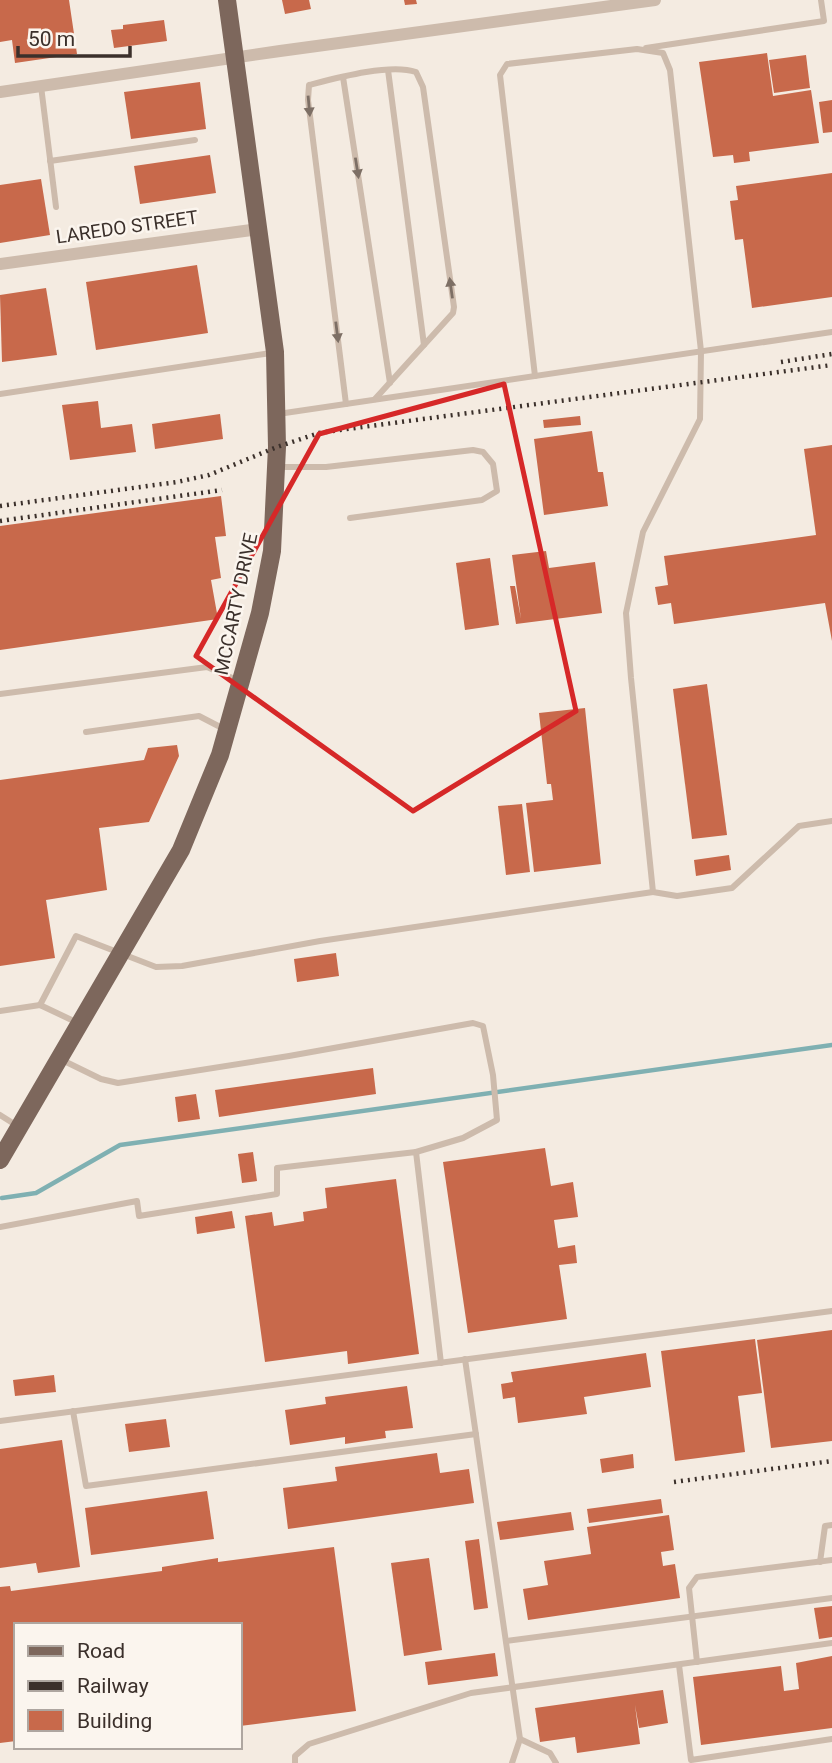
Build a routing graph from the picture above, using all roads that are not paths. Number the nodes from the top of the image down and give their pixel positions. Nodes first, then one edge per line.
1 (227, 0) edge
2 (655, 0) edge
3 (821, 0) edge
4 (637, 49) junction
5 (235, 58) junction
6 (388, 70) junction
7 (343, 77) junction
8 (41, 86) junction
9 (0, 92) edge
10 (195, 141) dead end
11 (50, 161) junction
12 (56, 207) dead end
13 (259, 229) junction
14 (0, 264) edge
15 (832, 332) edge
16 (424, 345) junction
17 (701, 351) junction
18 (275, 352) junction
19 (535, 376) junction
20 (390, 383) junction
21 (0, 394) edge
22 (375, 399) junction
23 (346, 404) junction
24 (276, 414) junction
25 (276, 467) junction
26 (350, 518) dead end
27 (242, 682) junction
28 (0, 694) edge
29 (228, 730) junction
30 (86, 732) dead end
31 (832, 821) edge
32 (653, 892) junction
33 (120, 955) junction
34 (40, 1005) junction
35 (0, 1011) edge
36 (79, 1024) junction
37 (60, 1058) junction
38 (0, 1115) edge
39 (19, 1127) junction
40 (416, 1152) junction
41 (0, 1160) edge
42 (0, 1227) edge
43 (832, 1311) edge
44 (465, 1359) junction
45 (440, 1363) junction
46 (73, 1411) junction
47 (0, 1421) edge
48 (476, 1434) junction
49 (832, 1525) edge
50 (832, 1560) edge
51 (820, 1562) junction
52 (832, 1598) edge
53 (692, 1617) junction
54 (506, 1641) junction
55 (832, 1643) edge
56 (697, 1662) junction
57 (680, 1665) junction
58 (513, 1688) junction
59 (520, 1739) junction
60 (832, 1739) edge
61 (295, 1763) edge
62 (512, 1763) edge
63 (556, 1763) edge

1 - 5 main road, MCCARTY DRIVE
2 - 5 street
3 - 4 lane
4 - 17 lane
4 - 19 lane
5 - 8 street
5 - 13 main road, MCCARTY DRIVE
6 - 7 lane
6 - 16 lane
16 -> 6 lane
7 -> 20 lane
7 -> 23 lane
8 - 9 street
8 - 11 lane
10 - 11 lane
11 - 12 lane
13 - 14 street, LAREDO STREET
13 - 18 main road, MCCARTY DRIVE
15 - 17 lane
16 - 20 lane
17 - 19 lane
17 - 32 lane
18 - 21 lane
18 - 24 main road, MCCARTY DRIVE
19 - 22 lane
20 - 22 lane
22 - 23 lane
23 - 24 lane
24 - 25 main road, MCCARTY DRIVE
25 - 26 lane
25 - 27 main road, MCCARTY DRIVE
27 - 28 lane
27 - 29 main road, MCCARTY DRIVE
29 - 30 lane
29 - 33 main road, MCCARTY DRIVE
31 - 32 lane
32 - 33 lane
33 - 34 lane
33 - 36 main road, MCCARTY DRIVE
34 - 35 lane
34 - 36 lane
36 - 37 main road, MCCARTY DRIVE
37 - 39 main road, MCCARTY DRIVE
37 - 40 lane
38 - 39 lane
39 - 41 main road, MCCARTY DRIVE
40 - 42 lane
40 - 45 lane
43 - 44 lane
44 - 45 lane
44 - 48 lane
45 - 46 lane
46 - 47 lane
46 - 48 lane
48 - 54 lane
49 - 51 lane
50 - 51 lane
51 - 53 lane
52 - 53 lane
53 - 54 lane
53 - 56 lane
54 - 58 lane
55 - 56 lane
56 - 57 lane
57 - 58 lane
57 - 60 lane
58 - 59 lane
58 - 61 lane
59 - 62 lane
59 - 63 lane

